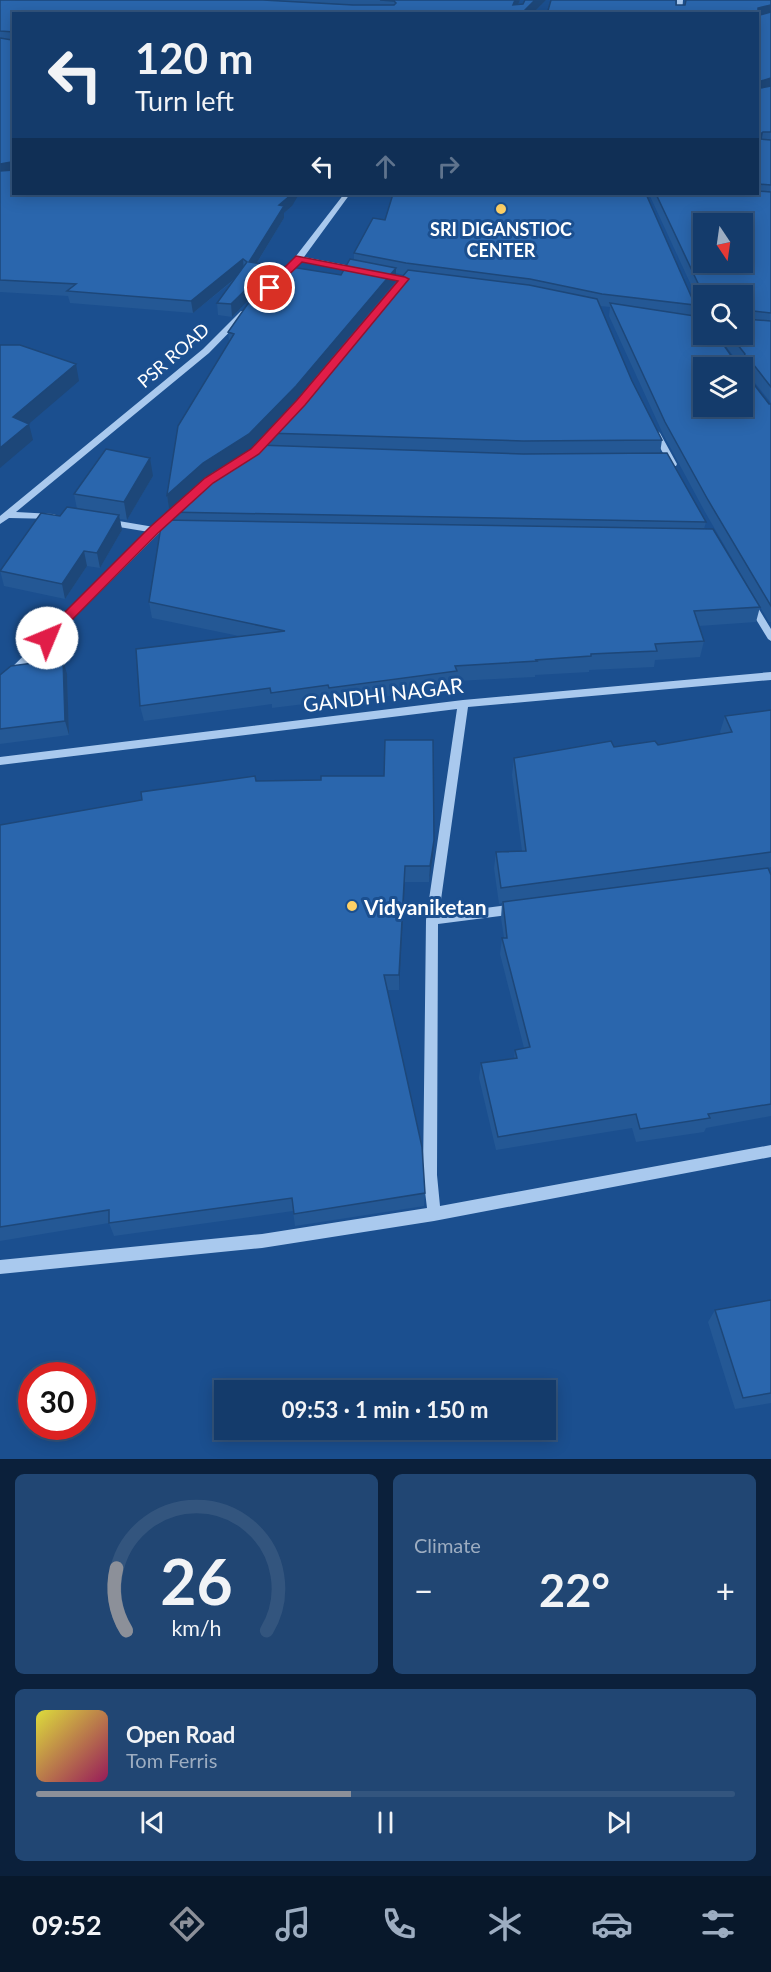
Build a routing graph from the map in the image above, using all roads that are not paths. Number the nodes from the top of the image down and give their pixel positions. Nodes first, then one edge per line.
1 (346, 195) edge
2 (299, 258) junction
3 (370, 272) edge
4 (277, 280) edge
5 (687, 290) edge
6 (255, 302) edge
7 (693, 304) edge
8 (689, 321) edge
9 (693, 322) edge
10 (649, 420) edge
11 (659, 460) edge
12 (670, 460) junction
13 (676, 470) edge
14 (186, 502) edge
15 (61, 517) edge
16 (4, 518) edge
17 (93, 519) edge
18 (154, 530) junction
19 (190, 531) edge
20 (747, 598) edge
21 (771, 637) edge
22 (771, 676) edge
23 (0, 685) edge
24 (463, 704) junction
25 (0, 761) edge
26 (526, 907) edge
27 (432, 920) junction
28 (771, 1151) edge
29 (434, 1214) junction
30 (0, 1267) edge

1 - 2 street
2 - 3 street
2 - 4 street
5 - 7 street
6 - 16 street, PSR ROAD
8 - 9 street
10 - 12 street
11 - 12 street
12 - 13 street
14 - 18 street
15 - 16 street
17 - 18 street
18 - 19 street
18 - 23 street
20 - 21 street
22 - 24 street, GANDHI NAGAR
24 - 25 street, GANDHI NAGAR
24 - 27 street
26 - 27 street
27 - 29 street
28 - 29 street
29 - 30 street

